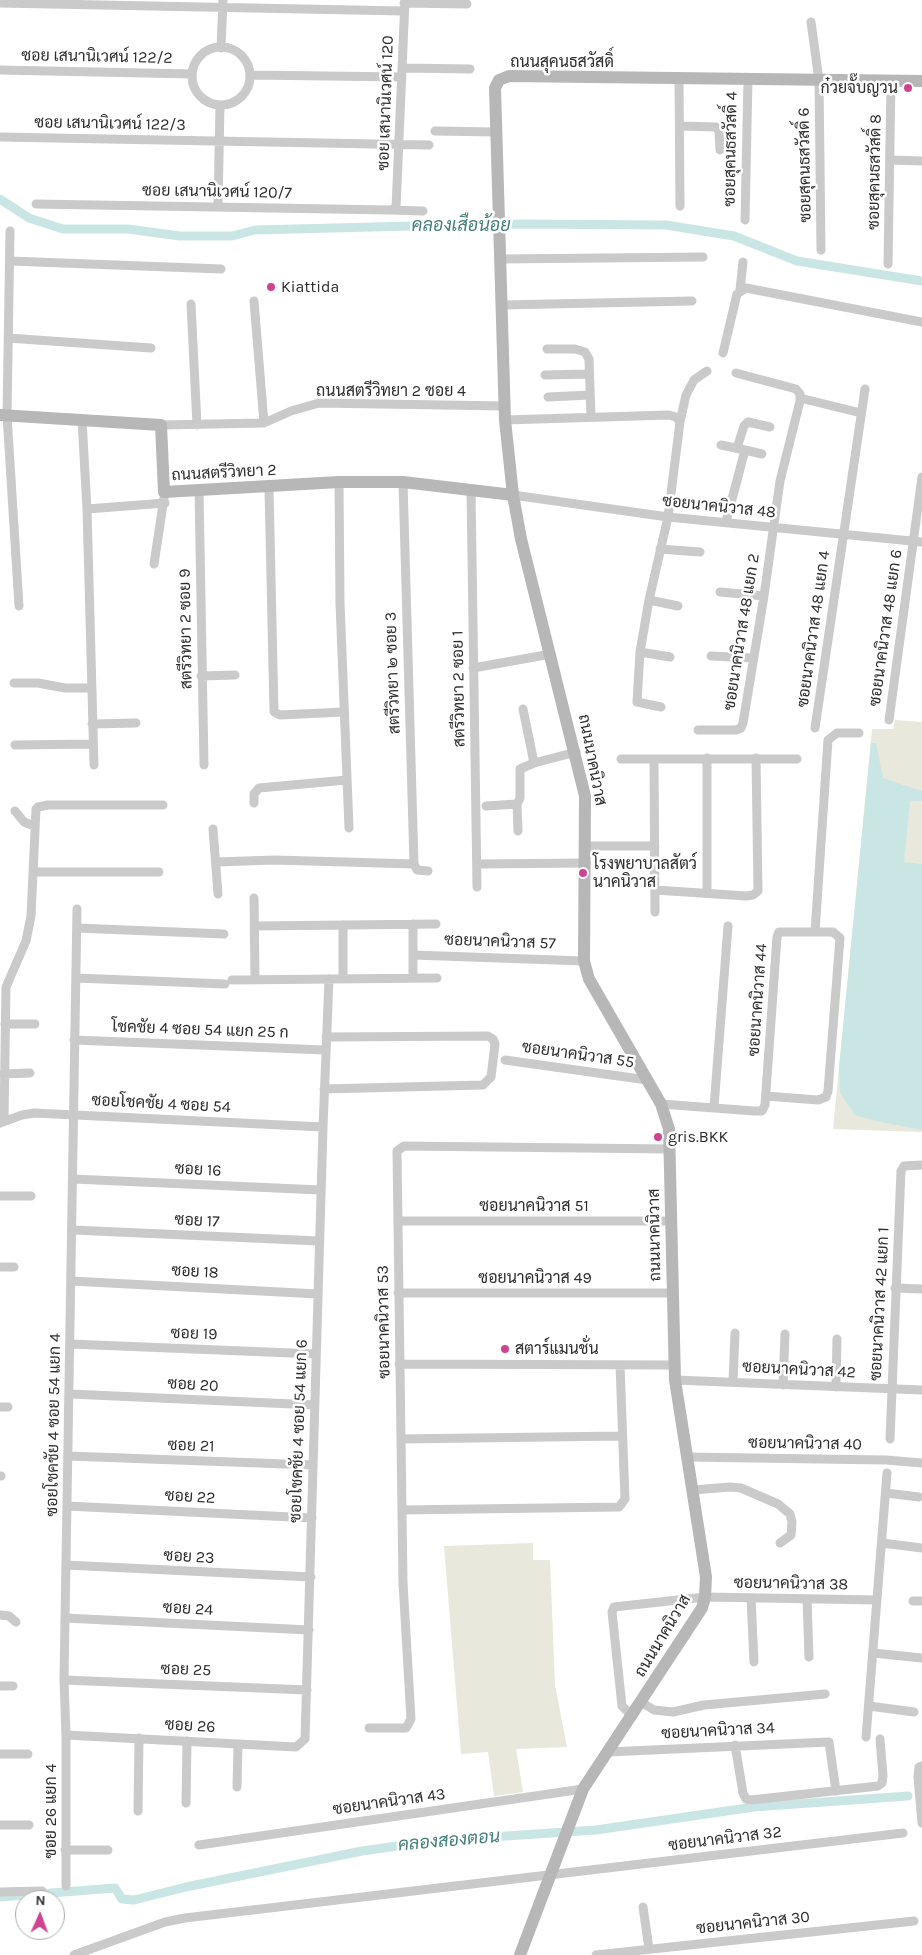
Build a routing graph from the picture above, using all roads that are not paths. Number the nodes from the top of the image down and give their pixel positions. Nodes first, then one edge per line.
1 (0, 3) edge
2 (223, 4) edge
3 (468, 4) dead end
4 (404, 5) edge
5 (810, 22) dead end
6 (221, 48) junction
7 (470, 69) dead end
8 (0, 70) edge
9 (402, 72) junction
10 (192, 74) junction
11 (250, 75) junction
12 (679, 78) junction
13 (748, 79) junction
14 (819, 80) junction
15 (891, 80) junction
16 (922, 81) edge
17 (220, 105) junction
18 (680, 126) junction
19 (435, 131) dead end
20 (496, 132) junction
21 (0, 137) edge
22 (220, 141) junction
23 (400, 144) junction
24 (429, 145) dead end
25 (720, 150) dead end
26 (890, 160) junction
27 (922, 160) edge
28 (36, 204) dead end
29 (680, 206) dead end
30 (218, 207) junction
31 (393, 209) junction
32 (422, 211) dead end
33 (745, 220) dead end
34 (10, 231) dead end
35 (821, 250) dead end
36 (703, 257) dead end
37 (500, 259) junction
38 (10, 261) junction
39 (743, 262) dead end
40 (888, 264) dead end
41 (220, 269) dead end
42 (740, 290) junction
43 (254, 301) dead end
44 (692, 301) dead end
45 (190, 304) dead end
46 (502, 305) junction
47 (922, 322) edge
48 (8, 338) junction
49 (151, 348) dead end
50 (547, 350) dead end
51 (723, 353) dead end
52 (707, 371) dead end
53 (736, 372) dead end
54 (589, 374) junction
55 (545, 375) dead end
56 (865, 389) dead end
57 (590, 396) junction
58 (548, 397) dead end
59 (800, 398) junction
60 (505, 406) junction
61 (861, 413) junction
62 (3, 415) edge
63 (591, 417) junction
64 (82, 420) junction
65 (505, 420) junction
66 (680, 422) junction
67 (264, 423) junction
68 (161, 425) junction
69 (197, 425) junction
70 (770, 427) dead end
71 (721, 445) dead end
72 (741, 449) junction
73 (762, 454) dead end
74 (922, 477) edge
75 (339, 482) junction
76 (403, 482) junction
77 (269, 488) junction
78 (199, 491) junction
79 (471, 491) junction
80 (513, 496) junction
81 (164, 498) junction
82 (87, 510) junction
83 (668, 517) junction
84 (726, 522) junction
85 (774, 528) junction
86 (843, 535) junction
87 (918, 541) edge
88 (660, 549) junction
89 (700, 552) dead end
90 (154, 564) dead end
91 (720, 592) dead end
92 (764, 596) junction
93 (648, 600) junction
94 (19, 606) dead end
95 (678, 606) dead end
96 (640, 652) junction
97 (551, 654) junction
98 (711, 656) dead end
99 (670, 657) dead end
100 (753, 658) junction
101 (473, 668) junction
102 (235, 675) dead end
103 (201, 676) junction
104 (14, 683) dead end
105 (91, 688) junction
106 (661, 707) dead end
107 (523, 710) dead end
108 (344, 712) junction
109 (889, 720) dead end
110 (92, 724) junction
111 (136, 724) dead end
112 (815, 728) dead end
113 (698, 730) dead end
114 (859, 733) dead end
115 (15, 744) dead end
116 (93, 744) junction
117 (576, 752) junction
118 (706, 758) junction
119 (756, 758) junction
120 (621, 759) dead end
121 (797, 759) dead end
122 (654, 760) junction
123 (534, 763) junction
124 (94, 765) dead end
125 (204, 766) dead end
126 (347, 780) junction
127 (254, 803) dead end
128 (163, 804) dead end
129 (517, 804) junction
130 (486, 806) dead end
131 (15, 811) dead end
132 (34, 826) junction
133 (349, 828) dead end
134 (213, 829) dead end
135 (518, 831) dead end
136 (586, 846) junction
137 (655, 846) junction
138 (216, 862) junction
139 (586, 863) junction
140 (414, 864) junction
141 (477, 864) junction
142 (428, 871) dead end
143 (33, 872) junction
144 (159, 872) dead end
145 (478, 887) dead end
146 (655, 890) junction
147 (707, 893) junction
148 (218, 894) dead end
149 (254, 898) dead end
150 (76, 910) dead end
151 (655, 912) dead end
152 (414, 924) junction
153 (436, 924) dead end
154 (344, 925) junction
155 (254, 926) junction
156 (728, 926) dead end
157 (77, 928) junction
158 (815, 932) junction
159 (224, 934) dead end
160 (414, 954) junction
161 (584, 961) junction
162 (76, 978) junction
163 (413, 978) junction
164 (437, 978) dead end
165 (329, 979) junction
166 (343, 979) junction
167 (255, 980) junction
168 (3, 987) edge
169 (5, 1024) junction
170 (35, 1024) dead end
171 (326, 1037) junction
172 (74, 1040) junction
173 (325, 1050) junction
174 (2, 1058) edge
175 (505, 1060) dead end
176 (30, 1073) dead end
177 (3, 1074) junction
178 (647, 1080) junction
179 (324, 1089) junction
180 (766, 1096) junction
181 (661, 1104) junction
182 (714, 1107) junction
183 (74, 1115) junction
184 (2, 1122) edge
185 (322, 1127) junction
186 (670, 1149) junction
187 (922, 1165) edge
188 (73, 1179) junction
189 (321, 1190) junction
190 (0, 1196) edge
191 (30, 1196) dead end
192 (671, 1220) junction
193 (398, 1221) junction
194 (73, 1230) junction
195 (319, 1241) junction
196 (0, 1267) edge
197 (14, 1267) dead end
198 (71, 1281) junction
199 (896, 1288) junction
200 (922, 1289) edge
201 (398, 1293) junction
202 (672, 1293) junction
203 (318, 1294) junction
204 (735, 1333) dead end
205 (785, 1334) dead end
206 (837, 1339) dead end
207 (70, 1344) junction
208 (316, 1354) junction
209 (399, 1364) junction
210 (620, 1365) junction
211 (675, 1365) junction
212 (675, 1380) junction
213 (733, 1382) junction
214 (783, 1385) junction
215 (836, 1387) junction
216 (890, 1389) junction
217 (922, 1390) edge
218 (70, 1394) junction
219 (315, 1405) junction
220 (622, 1436) junction
221 (401, 1439) junction
222 (890, 1439) dead end
223 (68, 1456) junction
224 (687, 1457) junction
225 (922, 1463) edge
226 (313, 1465) junction
227 (887, 1474) dead end
228 (693, 1490) junction
229 (886, 1494) junction
230 (920, 1497) dead end
231 (67, 1506) junction
232 (402, 1510) junction
233 (312, 1518) junction
234 (780, 1542) dead end
235 (882, 1543) junction
236 (922, 1548) edge
237 (66, 1565) junction
238 (311, 1577) junction
239 (705, 1597) junction
240 (751, 1598) junction
241 (807, 1599) junction
242 (877, 1600) junction
243 (0, 1615) edge
244 (65, 1618) junction
245 (16, 1622) dead end
246 (309, 1630) junction
247 (873, 1652) junction
248 (809, 1658) dead end
249 (922, 1658) edge
250 (754, 1662) dead end
251 (64, 1680) junction
252 (0, 1686) edge
253 (13, 1686) dead end
254 (307, 1690) junction
255 (825, 1694) dead end
256 (641, 1702) junction
257 (869, 1706) junction
258 (914, 1712) dead end
259 (632, 1716) junction
260 (369, 1728) dead end
261 (66, 1735) junction
262 (306, 1735) joint
263 (866, 1737) dead end
264 (139, 1738) junction
265 (880, 1739) dead end
266 (188, 1741) junction
267 (238, 1744) junction
268 (735, 1745) junction
269 (608, 1752) junction
270 (0, 1754) edge
271 (28, 1754) dead end
272 (922, 1766) edge
273 (237, 1787) dead end
274 (583, 1789) junction
275 (836, 1791) junction
276 (186, 1803) dead end
277 (138, 1811) dead end
278 (922, 1823) edge
279 (29, 1824) dead end
280 (0, 1825) edge
281 (903, 1833) dead end
282 (199, 1845) dead end
283 (66, 1850) junction
284 (108, 1850) dead end
285 (551, 1874) junction
286 (66, 1886) dead end
287 (0, 1892) edge
288 (15, 1892) edge
289 (643, 1907) dead end
290 (914, 1921) dead end
291 (649, 1949) junction
292 (74, 1955) edge
293 (520, 1955) edge
294 (596, 1955) edge

1 - 2 street
2 - 4 street
2 - 6 street
3 - 4 street
4 - 9 street, ซอย เสนานิเวศน์ 120
5 - 14 street, ซอยสุคนธสวัสดิ์ 6
6 - 10 street
6 - 11 street
7 - 9 street
8 - 10 street, ซอย เสนานิเวศน์ 122/2
9 - 11 street
9 - 23 street, ซอย เสนานิเวศน์ 120
10 - 17 street
11 - 17 street
12 - 13 main road, ถนนสุคนธสวัสดิ์
12 - 18 street
12 - 20 main road, ถนนสุคนธสวัสดิ์
13 - 14 main road, ถนนสุคนธสวัสดิ์
13 - 33 street, ซอยสุคนธสวัสดิ์ 4
14 - 15 main road, ถนนสุคนธสวัสดิ์
14 - 35 street, ซอยสุคนธสวัสดิ์ 6
15 - 16 main road, ถนนสุคนธสวัสดิ์
15 - 26 street, ซอยสุคนธสวัสดิ์ 8
17 - 22 street
18 - 25 street
18 - 29 street
19 - 20 street
20 - 37 main road, ถนนสุคนธสวัสดิ์
21 - 22 street, ซอย เสนานิเวศน์ 122/3
22 - 23 street, ซอย เสนานิเวศน์ 122/3
22 - 30 street
23 - 24 street, ซอย เสนานิเวศน์ 122/3
23 - 31 street, ซอย เสนานิเวศน์ 120
26 - 27 street
26 - 40 street, ซอยสุคนธสวัสดิ์ 8
28 - 30 street, ซอย เสนานิเวศน์ 120/7
30 - 31 street, ซอย เสนานิเวศน์ 120/7
31 - 32 street, ซอย เสนานิเวศน์ 120/7
34 - 38 street
36 - 37 street
37 - 46 main road, ถนนสุคนธสวัสดิ์
38 - 41 street
38 - 48 street
39 - 42 street
42 - 47 street
42 - 51 street
43 - 67 street
44 - 46 street
45 - 69 street
46 - 60 main road, ถนนสุคนธสวัสดิ์
48 - 49 street
48 - 62 street
50 - 54 street
52 - 66 street
53 - 59 street
54 - 55 street
54 - 57 street
56 - 61 street, ซอยนาคนิวาส 48 แยก 4
57 - 58 street
57 - 63 street
59 - 61 street
59 - 85 street, ซอยนาคนิวาส 48 แยก 2
60 - 65 main road, ถนนสุคนธสวัสดิ์
60 - 67 street, ถนนสตรีวิทยา 2 ซอย 4
61 - 86 street, ซอยนาคนิวาส 48 แยก 4
62 - 64 main road
62 - 94 street
63 - 65 street
63 - 66 street
64 - 68 main road
64 - 82 street
65 - 80 main road, ถนนสุคนธสวัสดิ์
66 - 83 street
67 - 69 street, ถนนสตรีวิทยา 2 ซอย 4
68 - 69 street, ถนนสตรีวิทยา 2 ซอย 4
68 - 81 main road, ถนนสตรีวิทยา 2
70 - 72 street
71 - 72 street
72 - 73 street
72 - 84 street
74 - 87 street, ซอยนาคนิวาส 48 แยก 6
75 - 76 main road, ถนนสตรีวิทยา 2
75 - 77 main road, ถนนสตรีวิทยา 2
75 - 108 street
76 - 79 main road, ถนนสตรีวิทยา 2
76 - 140 street, สตรีวิทยา ๒ ซอย 3
77 - 78 main road, ถนนสตรีวิทยา 2
77 - 108 street
78 - 81 main road, ถนนสตรีวิทยา 2
78 - 103 street, สตรีวิทยา 2 ซอย 9
79 - 80 main road, ถนนสตรีวิทยา 2
79 - 101 street, สตรีวิทยา 2 ซอย 1
80 - 83 street, ซอยนาคนิวาส 48
80 - 97 main road, ถนนนาคนิวาส
81 - 82 street
81 - 90 street
82 - 105 street
83 - 84 street, ซอยนาคนิวาส 48
83 - 88 street
84 - 85 street, ซอยนาคนิวาส 48
85 - 86 street, ซอยนาคนิวาส 48
85 - 92 street, ซอยนาคนิวาส 48 แยก 2
86 - 87 street, ซอยนาคนิวาส 48
86 - 112 street, ซอยนาคนิวาส 48 แยก 4
87 - 109 street, ซอยนาคนิวาส 48 แยก 6
88 - 89 street
88 - 93 street
91 - 92 street
92 - 100 street, ซอยนาคนิวาส 48 แยก 2
93 - 95 street
93 - 96 street
96 - 99 street
96 - 106 street
97 - 101 street
97 - 117 main road, ถนนนาคนิวาส
98 - 100 street
100 - 113 street, ซอยนาคนิวาส 48 แยก 2
101 - 141 street, สตรีวิทยา 2 ซอย 1
102 - 103 street
103 - 125 street, สตรีวิทยา 2 ซอย 9
104 - 105 street
105 - 110 street
107 - 123 street
108 - 126 street
110 - 111 street
110 - 116 street
114 - 158 street
115 - 116 street
116 - 124 street
117 - 123 street
117 - 136 main road, ถนนนาคนิวาส
118 - 119 street
118 - 122 street
118 - 147 street
119 - 121 street
119 - 147 street
120 - 122 street
122 - 137 street
123 - 129 street
126 - 127 street
126 - 133 street
128 - 132 street
129 - 130 street
129 - 135 street
131 - 132 street
132 - 143 street
134 - 138 street
136 - 137 street
136 - 139 main road, ถนนนาคนิวาส
137 - 146 street
138 - 140 street
138 - 148 street
139 - 141 street
139 - 161 main road, ถนนนาคนิวาส
140 - 142 street
141 - 145 street, สตรีวิทยา 2 ซอย 1
143 - 144 street
143 - 168 street
146 - 147 street
146 - 151 street
149 - 155 street
150 - 157 street, ซอยโชคชัย 4 ซอย 54 แยก 4
152 - 153 street
152 - 154 street
152 - 160 street
154 - 155 street
154 - 166 street
155 - 167 street
156 - 182 street
157 - 159 street
157 - 162 street, ซอยโชคชัย 4 ซอย 54 แยก 4
158 - 180 street, ซอยนาคนิวาส 44
158 - 180 street
160 - 161 street, ซอยนาคนิวาส 57
160 - 163 street
161 - 178 main road, ถนนนาคนิวาส
162 - 167 street
162 - 172 street, ซอยโชคชัย 4 ซอย 54 แยก 4
163 - 164 street
163 - 166 street
165 - 166 street
165 - 167 street
165 - 171 street, ซอยโชคชัย 4 ซอย 54 แยก 6
168 - 169 street
169 - 170 street
169 - 174 street
171 - 173 street, ซอยโชคชัย 4 ซอย 54 แยก 6
171 - 179 street
172 - 173 street, โชคชัย 4 ซอย 54 แยก 25 ก
172 - 183 street, ซอยโชคชัย 4 ซอย 54 แยก 4
173 - 179 street, ซอยโชคชัย 4 ซอย 54 แยก 6
174 - 177 street
175 - 178 street, ซอยนาคนิวาส 55
176 - 177 street
177 - 184 street
178 - 181 main road, ถนนนาคนิวาส
179 - 185 street, ซอยโชคชัย 4 ซอย 54 แยก 6
180 - 182 street
181 - 182 street
181 - 186 main road, ถนนนาคนิวาส
183 - 184 street, ซอยโชคชัย 4 ซอย 54
183 - 185 street, ซอยโชคชัย 4 ซอย 54
183 - 188 street, ซอยโชคชัย 4 ซอย 54 แยก 4
185 - 189 street, ซอยโชคชัย 4 ซอย 54 แยก 6
186 - 192 main road, ถนนนาคนิวาส
186 - 193 street, ซอยนาคนิวาส 53
187 - 199 street, ซอยนาคนิวาส 42 แยก 1
188 - 189 street, ซอย 16
188 - 194 street, ซอยโชคชัย 4 ซอย 54 แยก 4
189 - 195 street, ซอยโชคชัย 4 ซอย 54 แยก 6
190 - 191 street
192 - 193 street, ซอยนาคนิวาส 51
192 - 202 main road, ถนนนาคนิวาส
193 - 201 street, ซอยนาคนิวาส 53
194 - 195 street, ซอย 17
194 - 198 street, ซอยโชคชัย 4 ซอย 54 แยก 4
195 - 203 street, ซอยโชคชัย 4 ซอย 54 แยก 6
196 - 197 street
198 - 203 street, ซอย 18
198 - 207 street, ซอยโชคชัย 4 ซอย 54 แยก 4
199 - 200 street
199 - 216 street, ซอยนาคนิวาส 42 แยก 1
201 - 202 street, ซอยนาคนิวาส 49
201 - 209 street, ซอยนาคนิวาส 53
202 - 211 main road, ถนนนาคนิวาส
203 - 208 street, ซอยโชคชัย 4 ซอย 54 แยก 6
204 - 213 street
205 - 214 street
206 - 215 street
207 - 208 street, ซอย 19
207 - 218 street, ซอยโชคชัย 4 ซอย 54 แยก 4
208 - 219 street, ซอยโชคชัย 4 ซอย 54 แยก 6
209 - 210 street
209 - 221 street, ซอยนาคนิวาส 53
210 - 211 street
210 - 220 street
211 - 212 main road, ถนนนาคนิวาส
212 - 213 street, ซอยนาคนิวาส 42
212 - 224 main road, ถนนนาคนิวาส
213 - 214 street, ซอยนาคนิวาส 42
214 - 215 street, ซอยนาคนิวาส 42
215 - 216 street, ซอยนาคนิวาส 42
216 - 217 street, ซอยนาคนิวาส 42
216 - 222 street, ซอยนาคนิวาส 42 แยก 1
218 - 219 street, ซอย 20
218 - 223 street, ซอยโชคชัย 4 ซอย 54 แยก 4
219 - 226 street, ซอยโชคชัย 4 ซอย 54 แยก 6
220 - 221 street
220 - 232 street
221 - 232 street, ซอยนาคนิวาส 53
223 - 226 street, ซอย 21
223 - 231 street, ซอยโชคชัย 4 ซอย 54 แยก 4
224 - 225 street, ซอยนาคนิวาส 40
224 - 228 main road, ถนนนาคนิวาส
226 - 233 street, ซอยโชคชัย 4 ซอย 54 แยก 6
227 - 229 street
228 - 234 street
228 - 239 main road, ถนนนาคนิวาส
229 - 230 street
229 - 235 street
231 - 233 street, ซอย 22
231 - 237 street, ซอยโชคชัย 4 ซอย 54 แยก 4
232 - 260 street, ซอยนาคนิวาส 53
233 - 238 street, ซอยโชคชัย 4 ซอย 54 แยก 6
235 - 236 street
235 - 242 street
237 - 238 street, ซอย 23
237 - 244 street, ซอยโชคชัย 4 ซอย 54 แยก 4
238 - 246 street, ซอยโชคชัย 4 ซอย 54 แยก 6
239 - 240 street, ซอยนาคนิวาส 38
239 - 256 main road, ถนนนาคนิวาส
239 - 259 street, ซอยนาคนิวาส 38
240 - 241 street, ซอยนาคนิวาส 38
240 - 250 street
241 - 242 street, ซอยนาคนิวาส 38
241 - 248 street
242 - 247 street
243 - 245 street
244 - 246 street, ซอย 24
244 - 251 street, ซอยโชคชัย 4 ซอย 54 แยก 4
246 - 254 street, ซอยโชคชัย 4 ซอย 54 แยก 6
247 - 249 street
247 - 257 street
251 - 254 street, ซอย 25
251 - 261 street, ซอยโชคชัย 4 ซอย 54 แยก 4
252 - 253 street
254 - 262 street, ซอยโชคชัย 4 ซอย 54 แยก 6
255 - 256 street
256 - 259 main road, ถนนนาคนิวาส
257 - 258 street
257 - 263 street
259 - 269 main road, ถนนนาคนิวาส
261 - 264 street, ซอย 26
261 - 283 street, ซอย 26 แยก 4
262 - 267 street, ซอย 26
264 - 266 street, ซอย 26
264 - 277 street
265 - 275 street
266 - 267 street, ซอย 26
266 - 276 street
267 - 273 street
268 - 269 street, ซอยนาคนิวาส 34
268 - 275 street, ซอยนาคนิวาส 34
268 - 275 street
269 - 274 main road, ถนนนาคนิวาส
270 - 271 street
272 - 278 street
274 - 282 street, ซอยนาคนิวาส 43
274 - 285 main road, ถนนนาคนิวาส
279 - 280 street
281 - 285 street, ซอยนาคนิวาส 32
283 - 284 street
283 - 286 street, ซอย 26 แยก 4
285 - 292 street, ซอยนาคนิวาส 32
285 - 293 main road, ถนนนาคนิวาส
287 - 288 street
289 - 291 street
290 - 291 street, ซอยนาคนิวาส 30
291 - 294 street, ซอยนาคนิวาส 30

